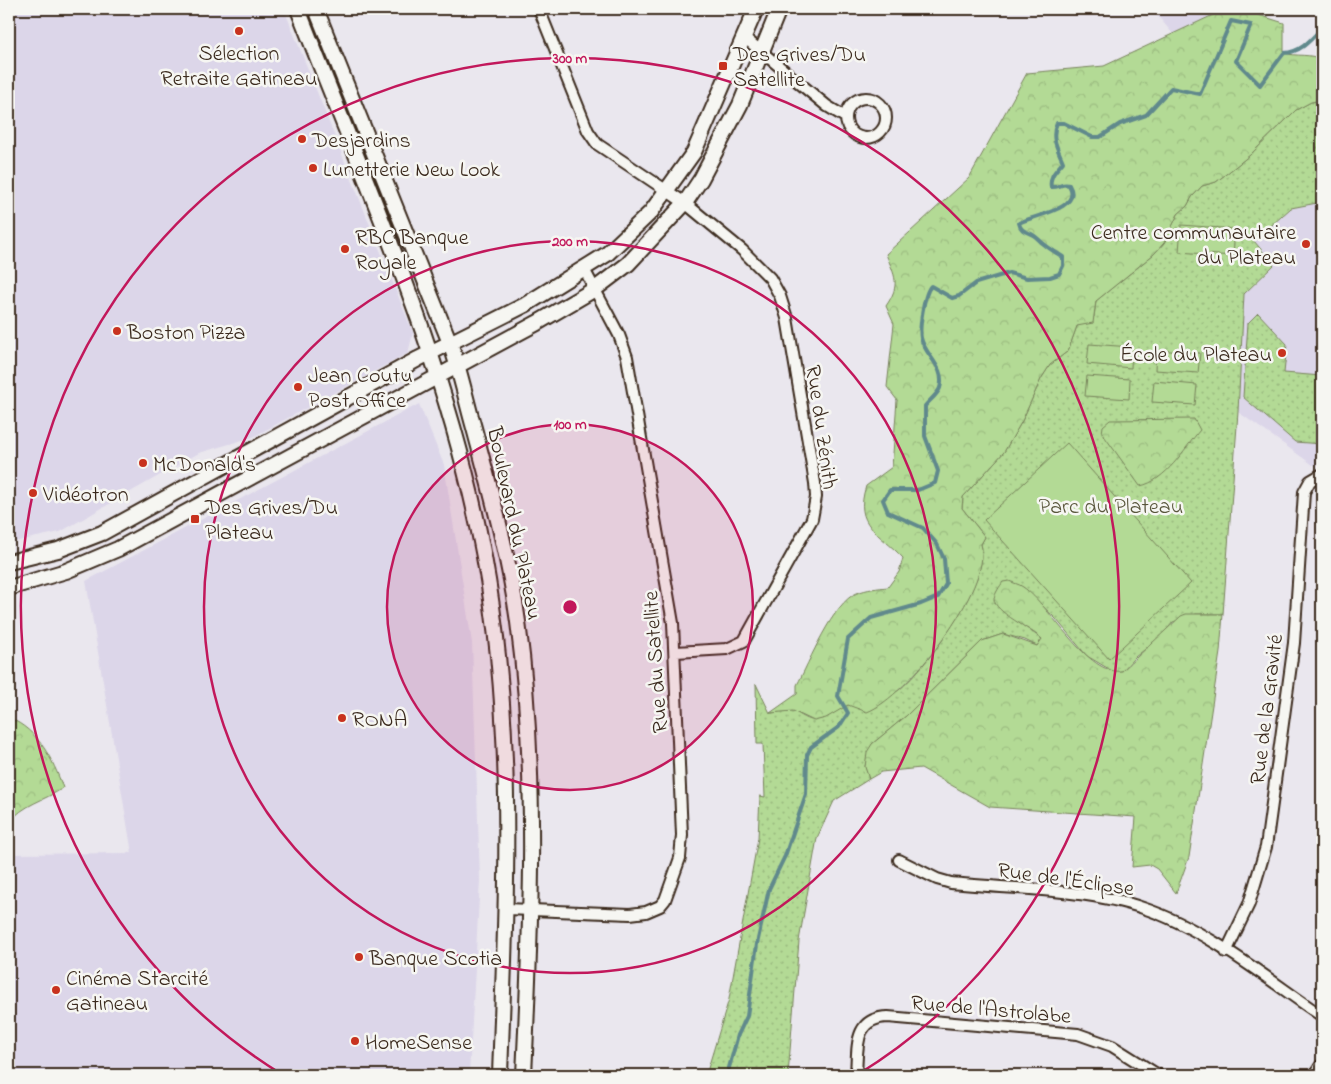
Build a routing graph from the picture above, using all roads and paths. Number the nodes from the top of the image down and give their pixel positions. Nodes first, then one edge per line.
1 (298, 9) edge
2 (316, 9) edge
3 (539, 9) edge
4 (756, 9) edge
5 (779, 9) edge
6 (744, 38) junction
7 (762, 54) junction
8 (845, 118) junction
9 (668, 190) junction
10 (685, 203) junction
11 (584, 269) junction
12 (595, 289) junction
13 (450, 344) junction
14 (432, 353) junction
15 (457, 365) junction
16 (439, 374) junction
17 (1322, 474) edge
18 (9, 562) edge
19 (9, 588) edge
20 (676, 652) junction
21 (899, 860) dead end
22 (506, 909) junction
23 (531, 910) junction
24 (1226, 952) junction
25 (1322, 1016) edge
26 (1322, 1067) edge
27 (500, 1075) edge
28 (524, 1075) edge
29 (856, 1075) edge
30 (1158, 1075) edge
31 (1317, 1075) edge

1 - 14 main road, Boulevard du Plateau
2 - 13 main road, Boulevard du Plateau
3 - 9 street, Rue du Zénith
4 - 6 main road
5 - 7 main road
6 - 7 street
6 - 9 main road
7 - 8 street
7 - 10 main road
8 - 8 street
9 - 10 street, Rue du Zénith
9 - 11 main road
10 - 12 main road
10 - 20 street, Rue du Zénith
11 - 12 street, Rue du Satellite
11 - 13 main road
12 - 15 main road
12 - 20 street, Rue du Satellite
13 - 14 main road
13 - 15 main road, Boulevard du Plateau
14 - 16 main road, Boulevard du Plateau
14 - 18 main road
15 - 16 main road
15 - 23 main road, Boulevard du Plateau
16 - 19 main road
16 - 22 main road, Boulevard du Plateau
17 - 24 street, Rue de la Gravité
20 - 23 street, Rue du Satellite
21 - 24 street, Rue de l'Éclipse
22 - 23 street, Rue du Satellite
22 - 27 main road, Boulevard du Plateau
23 - 28 main road, Boulevard du Plateau
24 - 25 street, Rue de l'Éclipse
26 - 31 main road
29 - 30 street, Rue de l'Astrolabe

